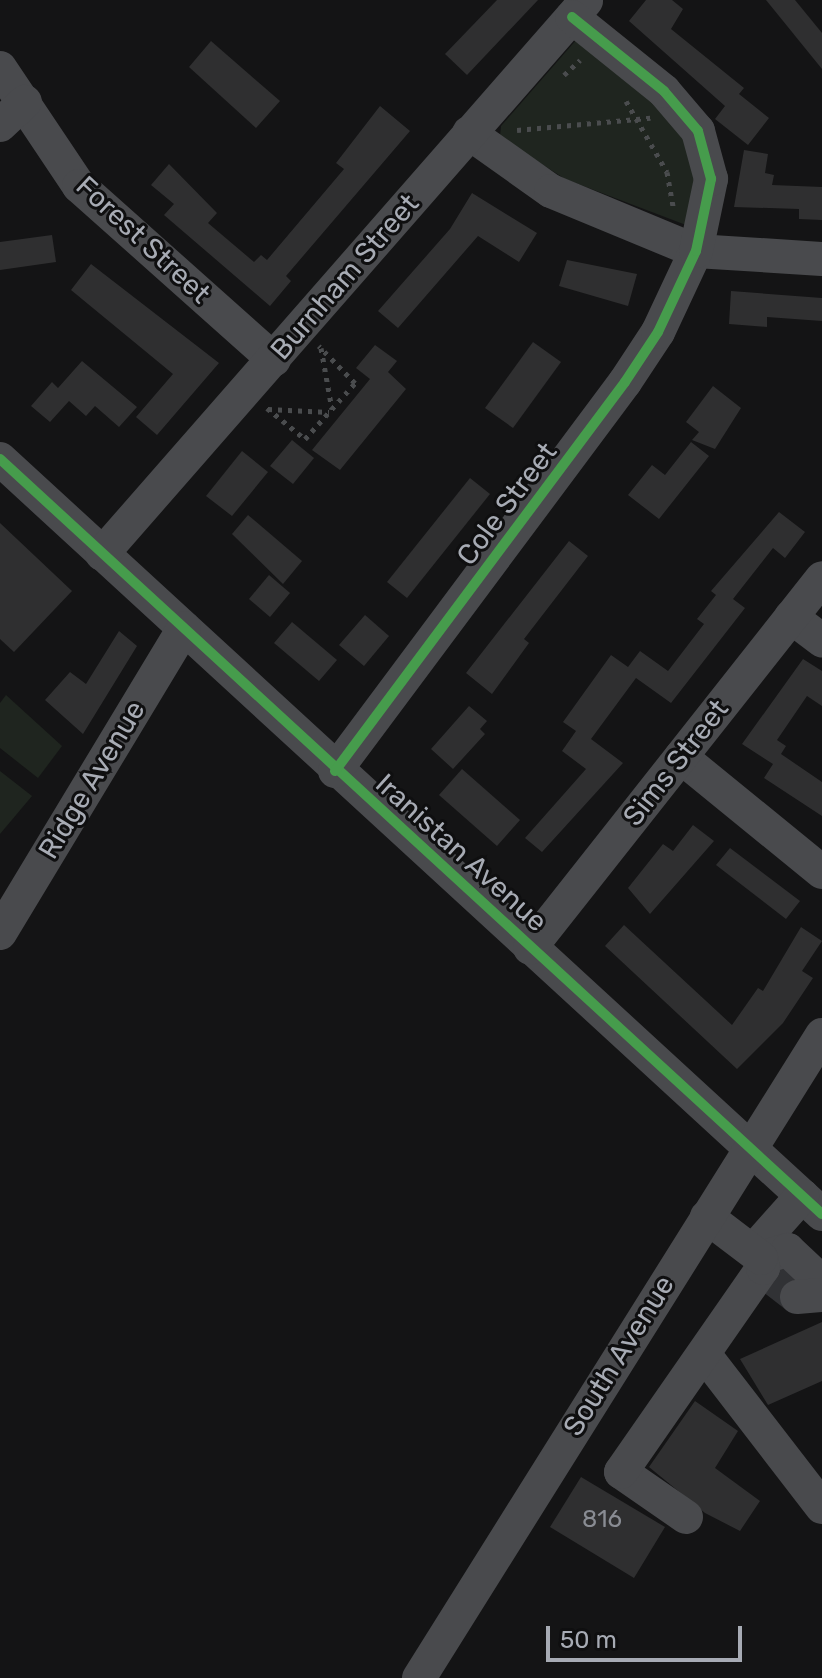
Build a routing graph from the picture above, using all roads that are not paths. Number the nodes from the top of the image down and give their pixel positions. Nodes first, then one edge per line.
1 (574, 15) edge
2 (0, 68) edge
3 (25, 102) junction
4 (0, 125) edge
5 (469, 133) junction
6 (696, 251) junction
7 (822, 259) edge
8 (274, 360) junction
9 (0, 459) edge
10 (102, 554) junction
11 (822, 578) edge
12 (791, 617) junction
13 (184, 628) junction
14 (822, 640) edge
15 (681, 757) junction
16 (335, 771) junction
17 (822, 872) edge
18 (1, 930) edge
19 (530, 948) junction
20 (822, 1035) edge
21 (749, 1146) junction
22 (812, 1205) edge
23 (707, 1217) junction
24 (784, 1276) edge
25 (704, 1354) junction
26 (822, 1507) edge
27 (686, 1517) dead end
28 (419, 1678) edge

1 - 5 street, Burnham Street
1 - 6 street, Cole Street
2 - 3 street, Forest Street
3 - 4 street
3 - 8 street, Forest Street
5 - 6 street
5 - 8 street, Burnham Street
6 - 7 street
6 - 16 street, Cole Street
8 - 10 street, Burnham Street
9 - 10 street, Iranistan Avenue
10 - 13 street, Iranistan Avenue
11 - 12 street, Sims Street
12 - 14 street
12 - 15 street, Sims Street
13 - 16 street, Iranistan Avenue
13 - 18 street, Ridge Avenue
15 - 17 street
15 - 19 street, Sims Street
16 - 19 street, Iranistan Avenue
19 - 21 street, Iranistan Avenue
20 - 21 street, South Avenue
21 - 22 street, Iranistan Avenue
21 - 23 street, South Avenue
22 - 24 street
23 - 24 street
23 - 28 street, South Avenue
24 - 25 street
25 - 26 street
25 - 27 street

